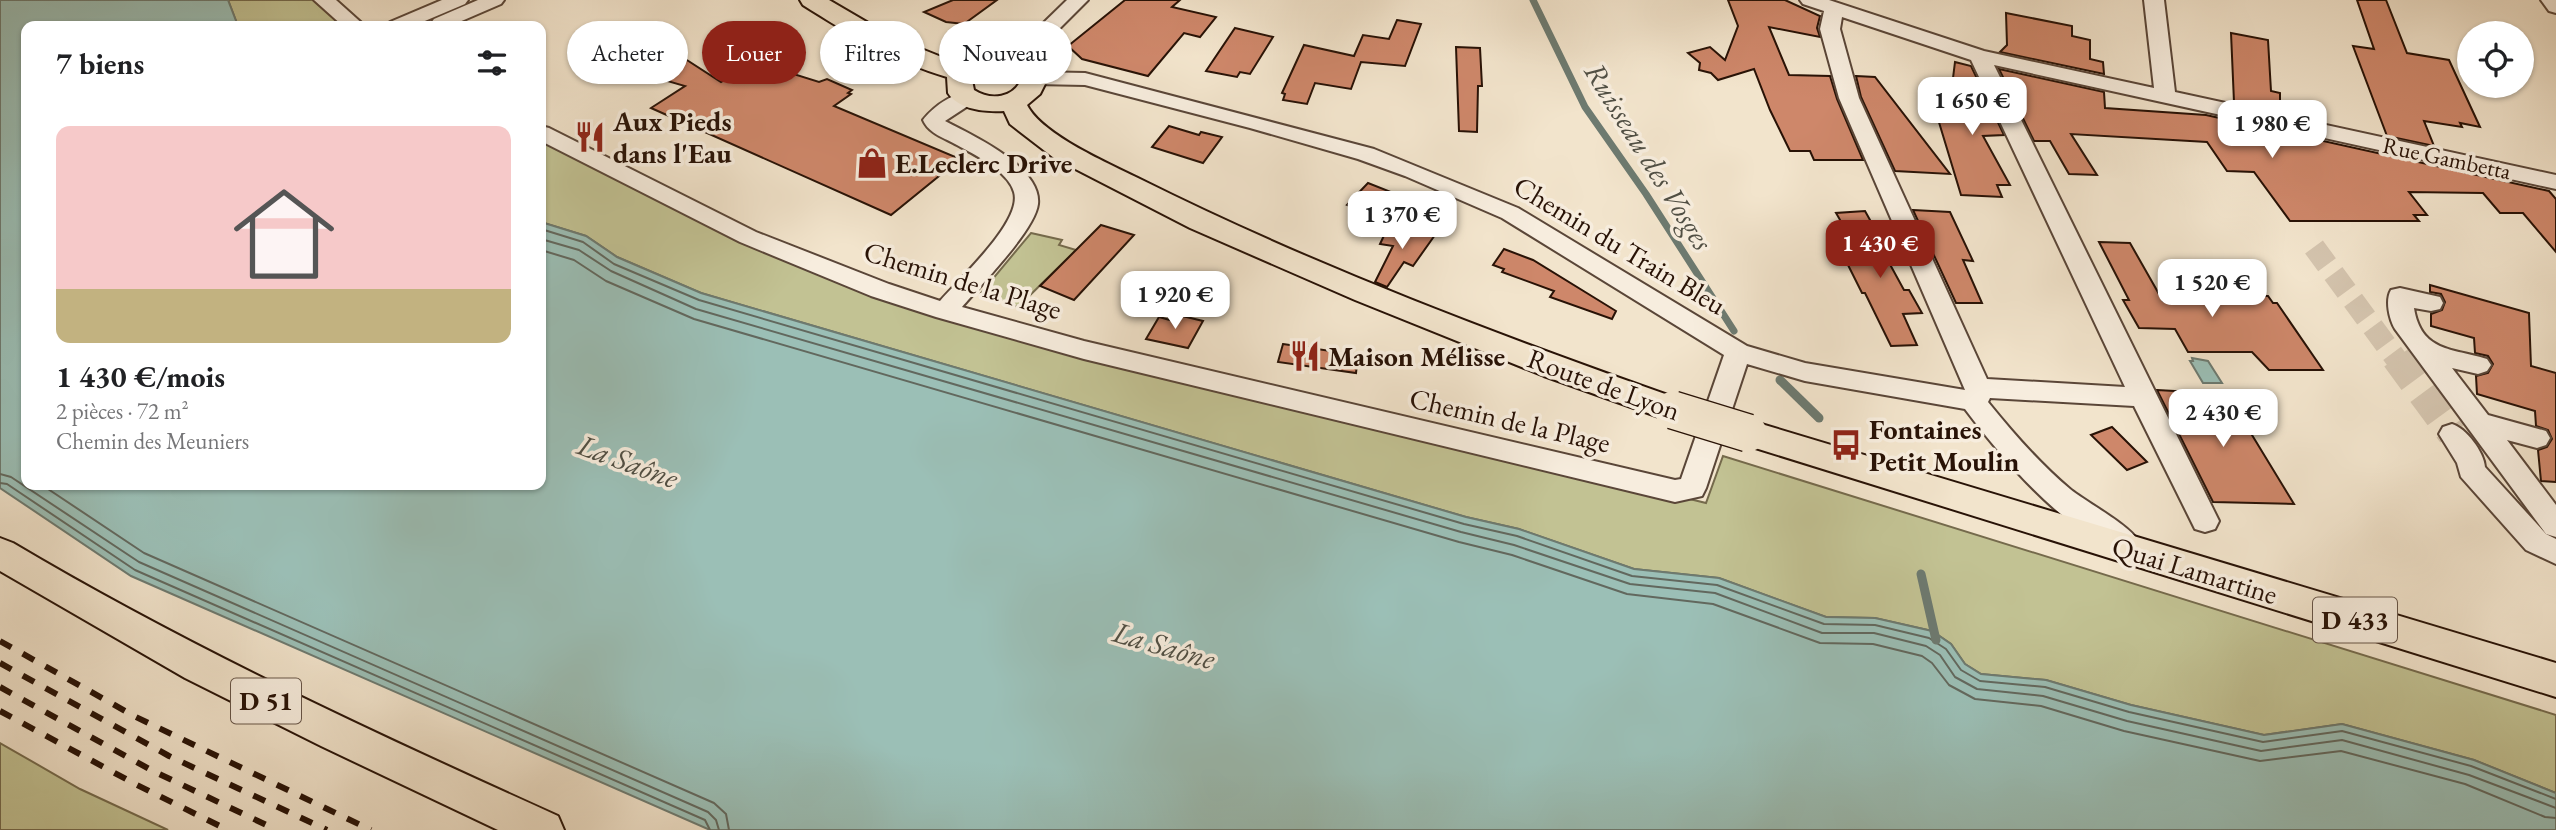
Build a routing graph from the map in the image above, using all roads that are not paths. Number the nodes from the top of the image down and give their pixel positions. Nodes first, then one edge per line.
1 (324, 0) edge
2 (458, 0) edge
3 (494, 0) edge
4 (812, 0) edge
5 (1078, 0) edge
6 (1810, 0) edge
7 (2154, 0) edge
8 (2551, 0) edge
9 (2556, 7) edge
10 (1834, 9) junction
11 (349, 21) edge
12 (409, 21) edge
13 (446, 21) edge
14 (1056, 21) edge
15 (1979, 57) junction
16 (1072, 78) edge
17 (1029, 84) edge
18 (965, 86) junction
19 (2165, 97) junction
20 (1012, 101) junction
21 (546, 136) edge
22 (2556, 182) edge
23 (2431, 303) dead end
24 (945, 311) junction
25 (1738, 352) junction
26 (2427, 353) junction
27 (2478, 365) dead end
28 (1975, 394) junction
29 (2143, 397) junction
30 (2479, 423) junction
31 (2452, 434) tunnel mouth
32 (2537, 438) dead end
33 (1914, 484) joint
34 (2551, 513) edge
35 (2205, 521) dead end
36 (2556, 552) edge
37 (0, 553) edge
38 (2155, 559) junction
39 (2556, 680) edge
40 (543, 830) edge

1 - 11 street
2 - 12 lane
3 - 13 lane
4 - 18 main road
5 - 14 street
6 - 10 street, Rue Gambetta
7 - 19 street
8 - 9 street
10 - 15 street, Rue Gambetta
10 - 28 street
15 - 19 street, Rue Gambetta
15 - 29 street
16 - 25 street, Chemin du Train Bleu
17 - 20 main road
18 - 20 main road
18 - 24 street
19 - 22 street, Rue Gambetta
20 - 33 main road, Route de Lyon / D 433, bridge
21 - 24 street, Chemin de la Plage
23 - 26 street
24 - 25 street, Chemin de la Plage
25 - 28 street, Chemin du Train Bleu
26 - 27 street
26 - 30 street
28 - 29 street, Chemin du Train Bleu
28 - 38 street
29 - 35 street
30 - 32 street
30 - 34 street
31 - 36 street
33 - 38 main road, Quai Lamartine / D 433
37 - 40 main road, D 51
38 - 39 main road, Quai Lamartine / D 433

